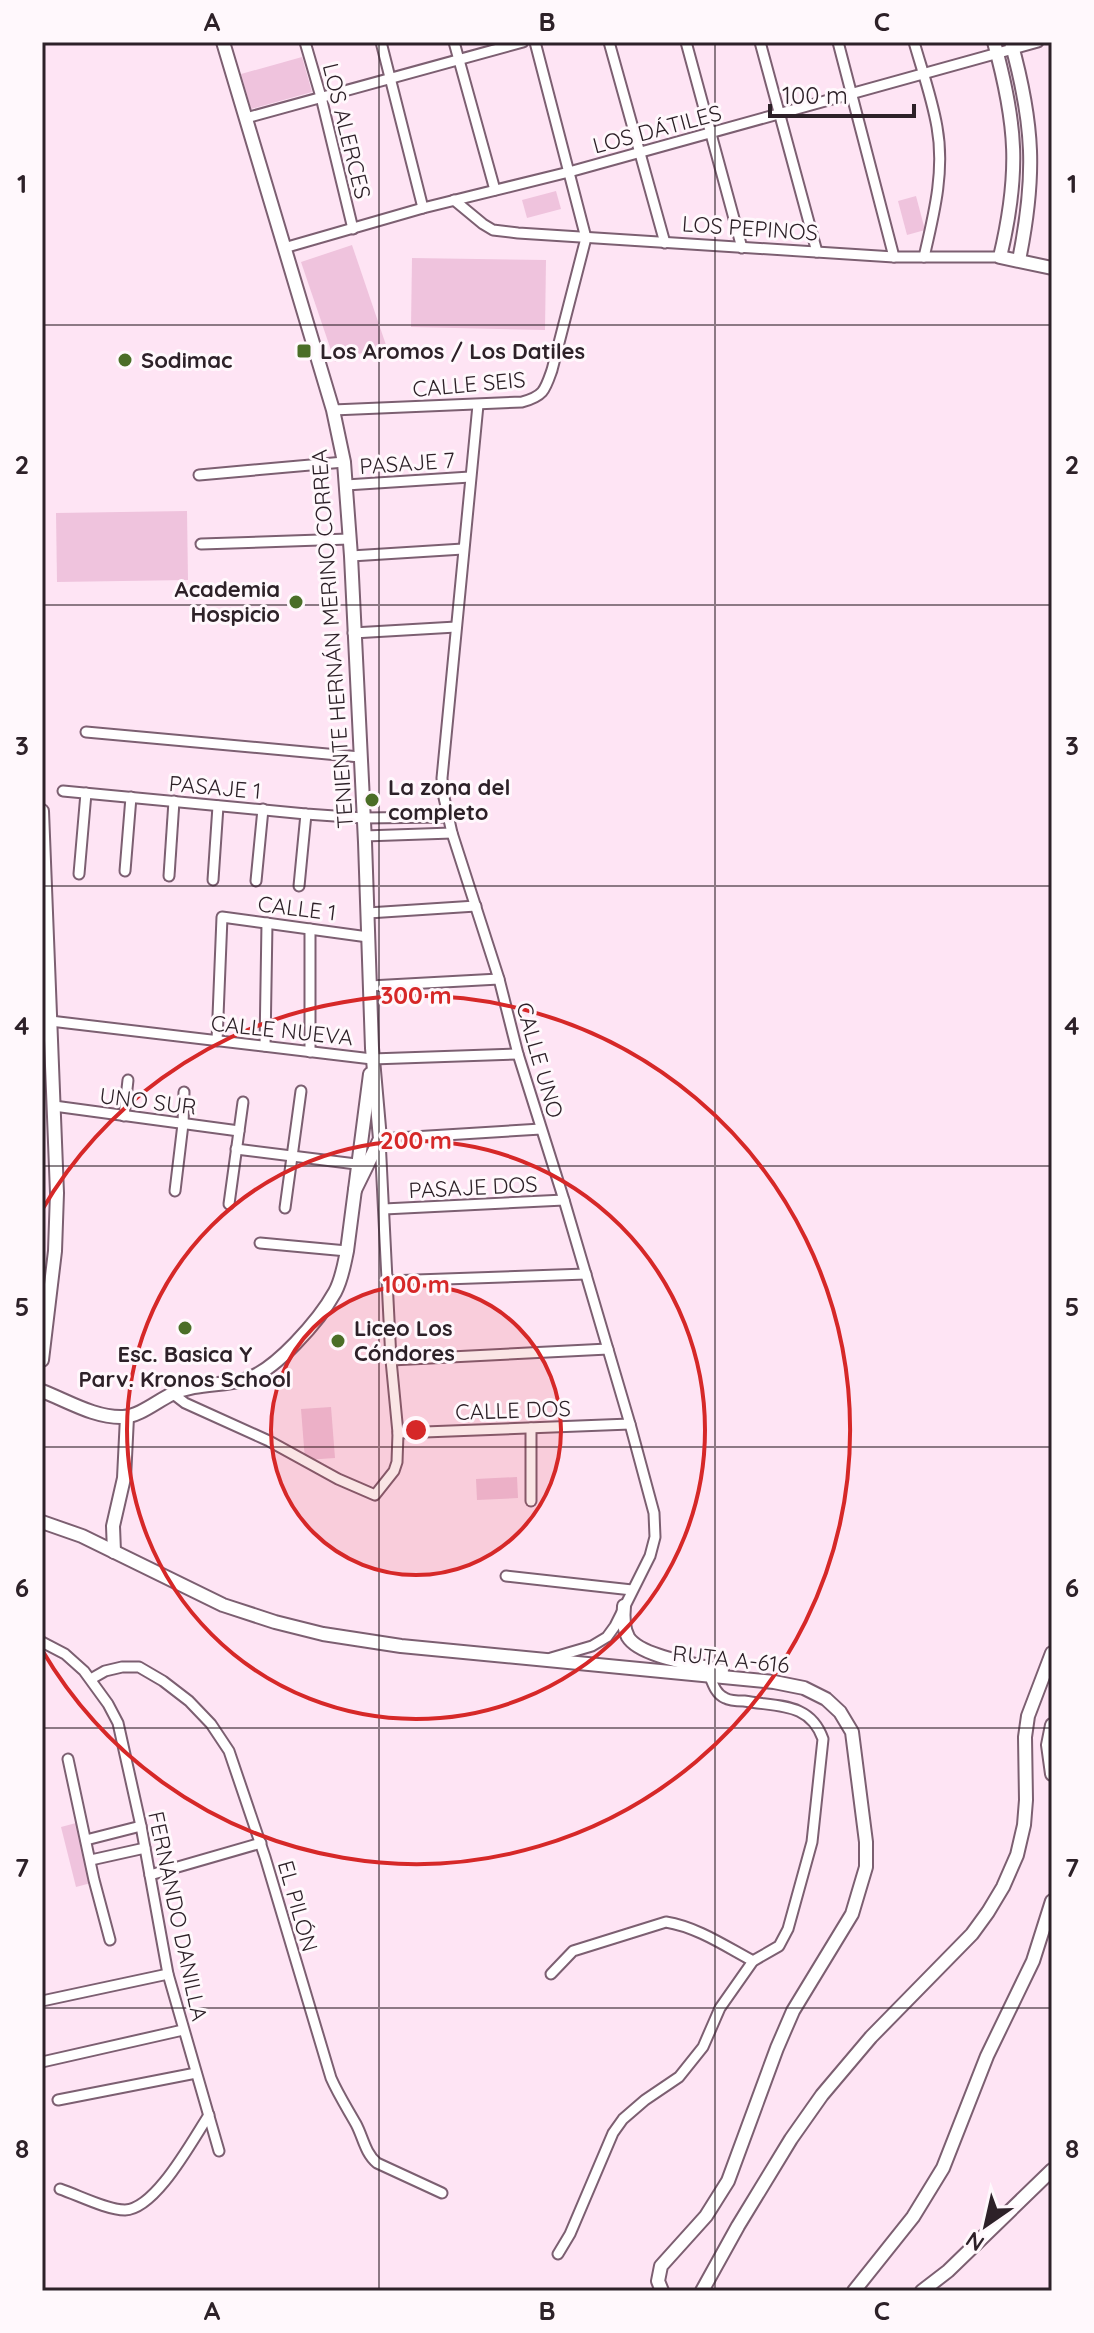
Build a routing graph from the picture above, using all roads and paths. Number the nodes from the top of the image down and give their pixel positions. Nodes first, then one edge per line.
1 (223, 42) edge
2 (305, 42) edge
3 (381, 42) edge
4 (454, 42) edge
5 (523, 42) edge
6 (535, 42) edge
7 (609, 42) edge
8 (686, 42) edge
9 (760, 42) edge
10 (838, 42) edge
11 (914, 42) edge
12 (1038, 42) edge
13 (1012, 46) edge
14 (996, 48) edge
15 (459, 60) junction
16 (923, 74) junction
17 (391, 78) junction
18 (853, 94) junction
19 (321, 97) junction
20 (779, 114) junction
21 (246, 118) junction
22 (710, 133) junction
23 (640, 152) junction
24 (569, 172) junction
25 (495, 190) junction
26 (454, 200) junction
27 (423, 208) junction
28 (353, 229) junction
29 (586, 238) junction
30 (665, 243) junction
31 (284, 248) junction
32 (742, 248) junction
33 (817, 252) junction
34 (894, 257) junction
35 (924, 257) junction
36 (1000, 257) junction
37 (1019, 260) junction
38 (1052, 268) edge
39 (478, 405) junction
40 (333, 410) junction
41 (344, 462) junction
42 (199, 475) dead end
43 (470, 477) junction
44 (346, 485) junction
45 (349, 539) junction
46 (201, 544) dead end
47 (463, 549) junction
48 (351, 556) junction
49 (456, 627) junction
50 (353, 633) junction
51 (86, 732) dead end
52 (360, 757) junction
53 (63, 791) dead end
54 (86, 793) junction
55 (131, 797) junction
56 (174, 801) junction
57 (218, 806) junction
58 (263, 809) junction
59 (42, 811) edge
60 (306, 814) junction
61 (448, 817) junction
62 (363, 818) junction
63 (452, 833) junction
64 (364, 836) junction
65 (125, 871) dead end
66 (79, 874) dead end
67 (169, 876) dead end
68 (213, 880) dead end
69 (256, 881) dead end
70 (299, 886) dead end
71 (476, 906) junction
72 (368, 913) junction
73 (267, 923) junction
74 (310, 929) junction
75 (368, 937) junction
76 (499, 979) junction
77 (370, 986) junction
78 (46, 1020) edge
79 (217, 1041) junction
80 (265, 1046) junction
81 (310, 1052) junction
82 (518, 1054) junction
83 (372, 1059) junction
84 (128, 1080) dead end
85 (301, 1091) dead end
86 (184, 1092) dead end
87 (243, 1102) dead end
88 (54, 1106) junction
89 (124, 1116) junction
90 (183, 1124) junction
91 (541, 1129) junction
92 (239, 1131) junction
93 (380, 1139) junction
94 (236, 1149) junction
95 (291, 1157) junction
96 (362, 1165) junction
97 (175, 1191) dead end
98 (564, 1200) junction
99 (229, 1204) dead end
100 (285, 1208) dead end
101 (384, 1209) junction
102 (260, 1243) dead end
103 (347, 1251) junction
104 (586, 1274) junction
105 (387, 1281) junction
106 (608, 1349) junction
107 (42, 1360) edge
108 (391, 1360) junction
109 (42, 1391) edge
110 (172, 1393) junction
111 (127, 1417) junction
112 (630, 1424) junction
113 (531, 1428) junction
114 (398, 1433) junction
115 (531, 1501) dead end
116 (42, 1522) edge
117 (114, 1552) junction
118 (506, 1576) dead end
119 (632, 1590) junction
120 (624, 1606) junction
121 (42, 1642) edge
122 (1052, 1653) edge
123 (541, 1660) junction
124 (708, 1672) junction
125 (91, 1679) junction
126 (1052, 1725) edge
127 (68, 1759) dead end
128 (1052, 1774) edge
129 (141, 1826) junction
130 (86, 1840) junction
131 (261, 1843) junction
132 (145, 1848) junction
133 (91, 1860) junction
134 (150, 1875) junction
135 (1052, 1901) edge
136 (110, 1940) dead end
137 (753, 1961) junction
138 (168, 1974) junction
139 (551, 1974) dead end
140 (42, 2001) edge
141 (183, 2030) junction
142 (42, 2062) edge
143 (196, 2073) junction
144 (58, 2100) dead end
145 (209, 2115) junction
146 (219, 2151) dead end
147 (1052, 2170) edge
148 (60, 2189) dead end
149 (442, 2193) dead end
150 (558, 2254) dead end
151 (662, 2291) edge
152 (702, 2291) edge
153 (854, 2291) edge
154 (922, 2291) edge

1 - 21 main road, TENIENTE HERNÁN MERINO CORREA
2 - 19 street, LOS ALERCES
3 - 17 street
4 - 15 street
5 - 15 street
6 - 24 street
7 - 23 street
8 - 22 street
9 - 20 street
10 - 18 street
11 - 16 street
12 - 13 street, LOS DÁTILES
13 - 14 street, LOS DÁTILES
13 - 37 main road
14 - 16 street, LOS DÁTILES
14 - 36 main road
15 - 17 street
15 - 25 street
16 - 18 street, LOS DÁTILES
16 - 35 street
17 - 19 street
17 - 27 street
18 - 20 street, LOS DÁTILES
18 - 34 street
19 - 21 street
19 - 28 street, LOS ALERCES
20 - 22 street, LOS DÁTILES
20 - 33 street
21 - 31 main road, TENIENTE HERNÁN MERINO CORREA
22 - 23 street, LOS DÁTILES
22 - 32 street
23 - 24 street, LOS DÁTILES
23 - 30 street
24 - 25 street, LOS DÁTILES
24 - 29 street
25 - 26 street, LOS DÁTILES
26 - 27 street, LOS DÁTILES
26 - 29 street, LOS PEPINOS
27 - 28 street, LOS DÁTILES
28 - 31 street, LOS DÁTILES
29 - 30 street, LOS PEPINOS
29 - 39 street, CALLE SEIS
30 - 32 street, LOS PEPINOS
31 - 40 main road, TENIENTE HERNÁN MERINO CORREA
32 - 33 street, LOS PEPINOS
33 - 34 street, LOS PEPINOS
34 - 35 street, LOS PEPINOS
35 - 36 street, LOS PEPINOS
36 - 37 main road, LOS PEPINOS
37 - 38 main road, LOS PEPINOS
39 - 40 street, CALLE SEIS
39 - 43 street, CALLE UNO
40 - 41 main road, TENIENTE HERNÁN MERINO CORREA
41 - 42 street
41 - 44 main road, TENIENTE HERNÁN MERINO CORREA
43 - 44 street, PASAJE 7
43 - 47 street, CALLE UNO
44 - 45 main road, TENIENTE HERNÁN MERINO CORREA
45 - 46 street
45 - 48 main road, TENIENTE HERNÁN MERINO CORREA
47 - 48 street
47 - 49 street, CALLE UNO
48 - 50 main road, TENIENTE HERNÁN MERINO CORREA
49 - 50 street
49 - 61 street, CALLE UNO
50 - 52 main road, TENIENTE HERNÁN MERINO CORREA
51 - 52 street
52 - 62 main road, TENIENTE HERNÁN MERINO CORREA
53 - 54 street, PASAJE 1
54 - 55 street, PASAJE 1
54 - 66 street
55 - 56 street, PASAJE 1
55 - 65 street
56 - 57 street, PASAJE 1
56 - 67 street
57 - 58 street, PASAJE 1
57 - 68 street
58 - 60 street, PASAJE 1
58 - 69 street
59 - 78 main road
60 - 62 street, PASAJE 1
60 - 70 street
61 - 62 street, PASAJE 1
61 - 63 street, CALLE UNO
62 - 64 main road, TENIENTE HERNÁN MERINO CORREA
63 - 64 street
63 - 71 street, CALLE UNO
64 - 72 main road, TENIENTE HERNÁN MERINO CORREA
71 - 72 street
71 - 76 street, CALLE UNO
72 - 75 main road, TENIENTE HERNÁN MERINO CORREA
73 - 74 street, CALLE 1
73 - 79 street, CALLE 1
73 - 80 street
74 - 75 street, CALLE 1
74 - 81 street
75 - 77 main road, TENIENTE HERNÁN MERINO CORREA
76 - 77 street
76 - 82 street, CALLE UNO
77 - 83 main road, TENIENTE HERNÁN MERINO CORREA
78 - 79 street, CALLE NUEVA
78 - 88 main road
79 - 80 street, CALLE NUEVA
80 - 81 street, CALLE NUEVA
81 - 83 street, CALLE NUEVA
82 - 83 street, CALLE NUEVA
82 - 91 street, CALLE UNO
83 - 93 main road, TENIENTE HERNÁN MERINO CORREA
83 - 96 main road, TENIENTE HERNÁN MERINO CORREA
84 - 89 street
85 - 95 street
86 - 90 street
87 - 92 street
88 - 89 street, UNO SUR
88 - 107 main road
89 - 90 street, UNO SUR
90 - 92 street, UNO SUR
90 - 97 street
91 - 93 street
91 - 98 street, CALLE UNO
92 - 94 street
93 - 96 main road, TENIENTE HERNÁN MERINO CORREA
93 - 101 street, TENIENTE HERNÁN MERINO CORREA
94 - 95 street
94 - 99 street
95 - 96 street
95 - 100 street
96 - 103 main road, TENIENTE HERNÁN MERINO CORREA
98 - 101 street, PASAJE DOS
98 - 104 street, CALLE UNO
101 - 105 street, TENIENTE HERNÁN MERINO CORREA
102 - 103 street
103 - 110 main road, TENIENTE HERNÁN MERINO CORREA
104 - 105 street
104 - 106 street, CALLE UNO
105 - 108 street, TENIENTE HERNÁN MERINO CORREA
106 - 108 street
106 - 112 street, CALLE UNO
108 - 114 street, TENIENTE HERNÁN MERINO CORREA
109 - 111 main road
110 - 111 main road, TENIENTE HERNÁN MERINO CORREA
110 - 114 street, TENIENTE HERNÁN MERINO CORREA
111 - 117 main road
112 - 113 street, CALLE DOS
112 - 119 street, CALLE UNO
113 - 114 street, CALLE DOS
113 - 115 street
116 - 117 main road, RUTA A-616
117 - 123 main road, RUTA A-616
118 - 119 street
119 - 120 street, CALLE UNO
120 - 123 street, CALLE UNO
120 - 124 main road
121 - 125 street, FERNANDO DANILLA
122 - 152 main road
123 - 124 main road, RUTA A-616
124 - 137 street
124 - 151 main road, RUTA A-616
125 - 129 street, FERNANDO DANILLA
125 - 131 street, EL PILÓN
126 - 128 main road
127 - 130 street
129 - 130 street
129 - 132 street, FERNANDO DANILLA
130 - 133 street
131 - 134 street
131 - 149 street, EL PILÓN
132 - 133 street
132 - 134 street, FERNANDO DANILLA
133 - 136 street
134 - 138 street, FERNANDO DANILLA
135 - 153 main road
137 - 139 street
137 - 150 street
138 - 140 street
138 - 141 street, FERNANDO DANILLA
141 - 142 street
141 - 143 street, FERNANDO DANILLA
143 - 144 street
143 - 145 street, FERNANDO DANILLA
145 - 146 street, FERNANDO DANILLA
145 - 148 street
147 - 154 main road

